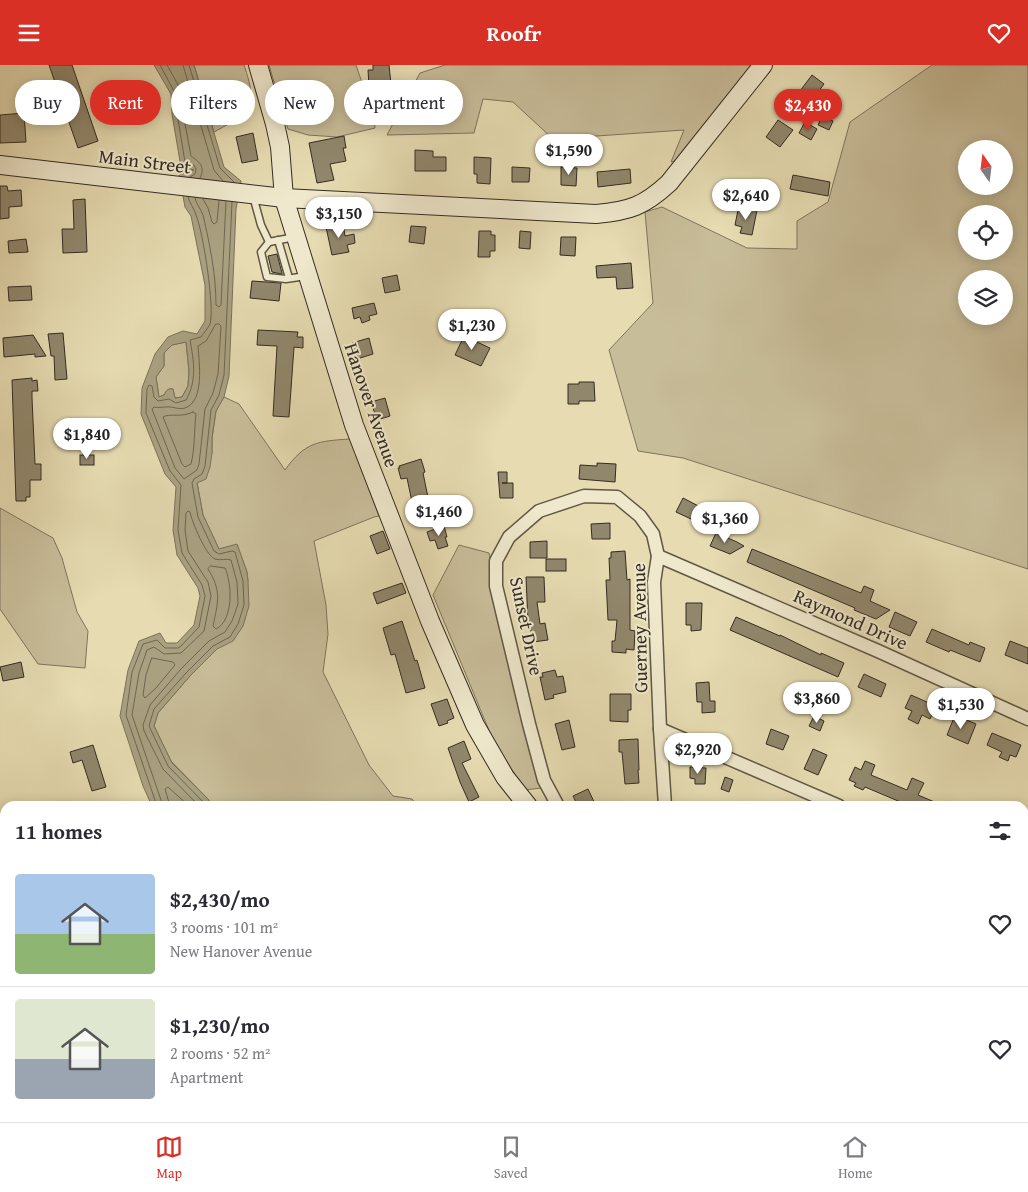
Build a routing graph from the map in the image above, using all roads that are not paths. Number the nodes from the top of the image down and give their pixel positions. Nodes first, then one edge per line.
1 (258, 65) edge
2 (763, 65) edge
3 (0, 165) edge
4 (246, 194) junction
5 (284, 198) junction
6 (287, 239) junction
7 (269, 242) junction
8 (308, 276) junction
9 (289, 278) junction
10 (584, 496) joint
11 (658, 556) junction
12 (1028, 719) edge
13 (660, 729) junction
14 (524, 801) edge
15 (555, 801) edge
16 (665, 801) edge
17 (827, 801) edge

1 - 5 main road, Hanover Avenue
2 - 5 main road, Main Street
3 - 4 main road, Main Street
4 - 5 main road, Main Street
4 - 7 lane
5 - 6 main road, Hanover Avenue
6 - 7 lane
6 - 8 main road, Hanover Avenue
6 - 9 lane
7 - 9 lane
8 - 9 lane
8 - 14 main road, Hanover Avenue
10 - 11 street, Guerney Avenue
10 - 15 street, Sunset Drive
11 - 12 street, Raymond Drive
11 - 13 street, Guerney Avenue
13 - 16 street, Guerney Avenue
13 - 17 street

